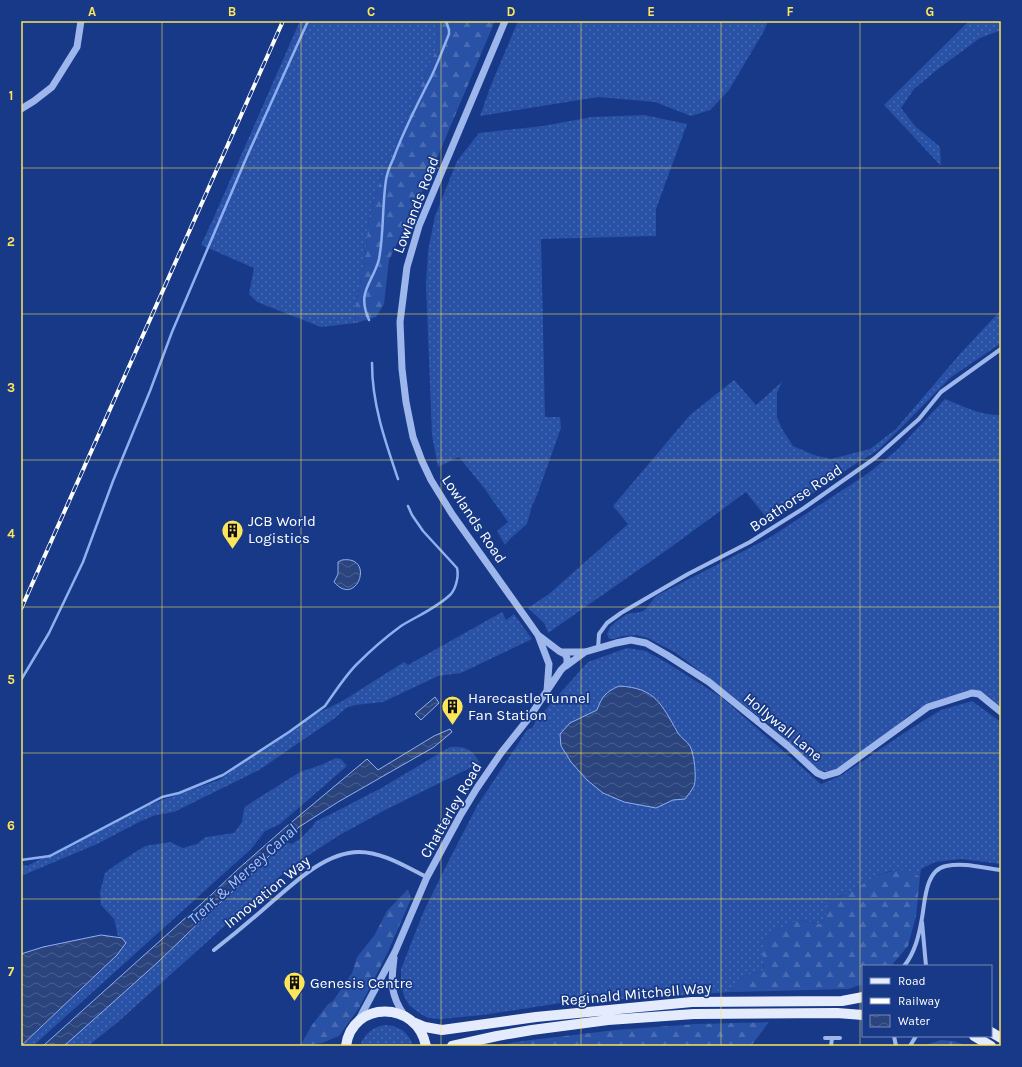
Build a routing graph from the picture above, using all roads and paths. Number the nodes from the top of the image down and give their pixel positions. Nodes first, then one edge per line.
1 (81, 21) edge
2 (505, 21) edge
3 (21, 109) edge
4 (1001, 349) edge
5 (538, 635) junction
6 (598, 649) junction
7 (561, 651) junction
8 (585, 652) junction
9 (549, 662) junction
10 (563, 668) junction
11 (547, 691) junction
12 (1001, 712) edge
13 (1001, 870) edge
14 (427, 877) junction
15 (922, 918) junction
16 (214, 950) dead end
17 (395, 952) junction
18 (905, 965) edge
19 (926, 965) edge
20 (862, 997) edge
21 (404, 1015) junction
22 (862, 1015) edge
23 (413, 1022) junction
24 (356, 1024) junction
25 (992, 1033) edge
26 (915, 1037) edge
27 (976, 1037) edge
28 (825, 1038) dead end
29 (832, 1038) junction
30 (840, 1038) dead end
31 (1001, 1038) edge
32 (344, 1044) edge
33 (426, 1046) edge
34 (452, 1046) edge
35 (831, 1046) edge
36 (910, 1046) edge
37 (991, 1046) edge

1 - 3 street
2 - 5 street, Lowlands Road
4 - 6 street, Boathorse Road
5 - 7 street, Lowlands Road
5 - 9 street, Lowlands Road
6 - 8 street, Hollywall Lane
6 - 12 street, Hollywall Lane
7 - 8 street, Hollywall Lane
7 - 9 street
7 - 10 street
8 - 10 street, Hollywall Lane
9 - 10 street
9 - 11 street, Chatterley Road
10 - 11 street, Chatterley Road
11 - 14 street, Chatterley Road
13 - 15 street
14 - 16 street, Innovation Way
14 - 17 street, Chatterley Road
15 - 18 street
15 - 19 street
17 - 21 street, Chatterley Road
17 - 24 street, Chatterley Road
20 - 23 main road, Reginald Mitchell Way
21 - 23 main road
21 - 24 main road
22 - 34 main road, Reginald Mitchell Way
23 - 33 main road
24 - 32 main road
25 - 31 main road
26 - 36 street
27 - 37 main road
28 - 29 street
29 - 30 street
29 - 35 street

